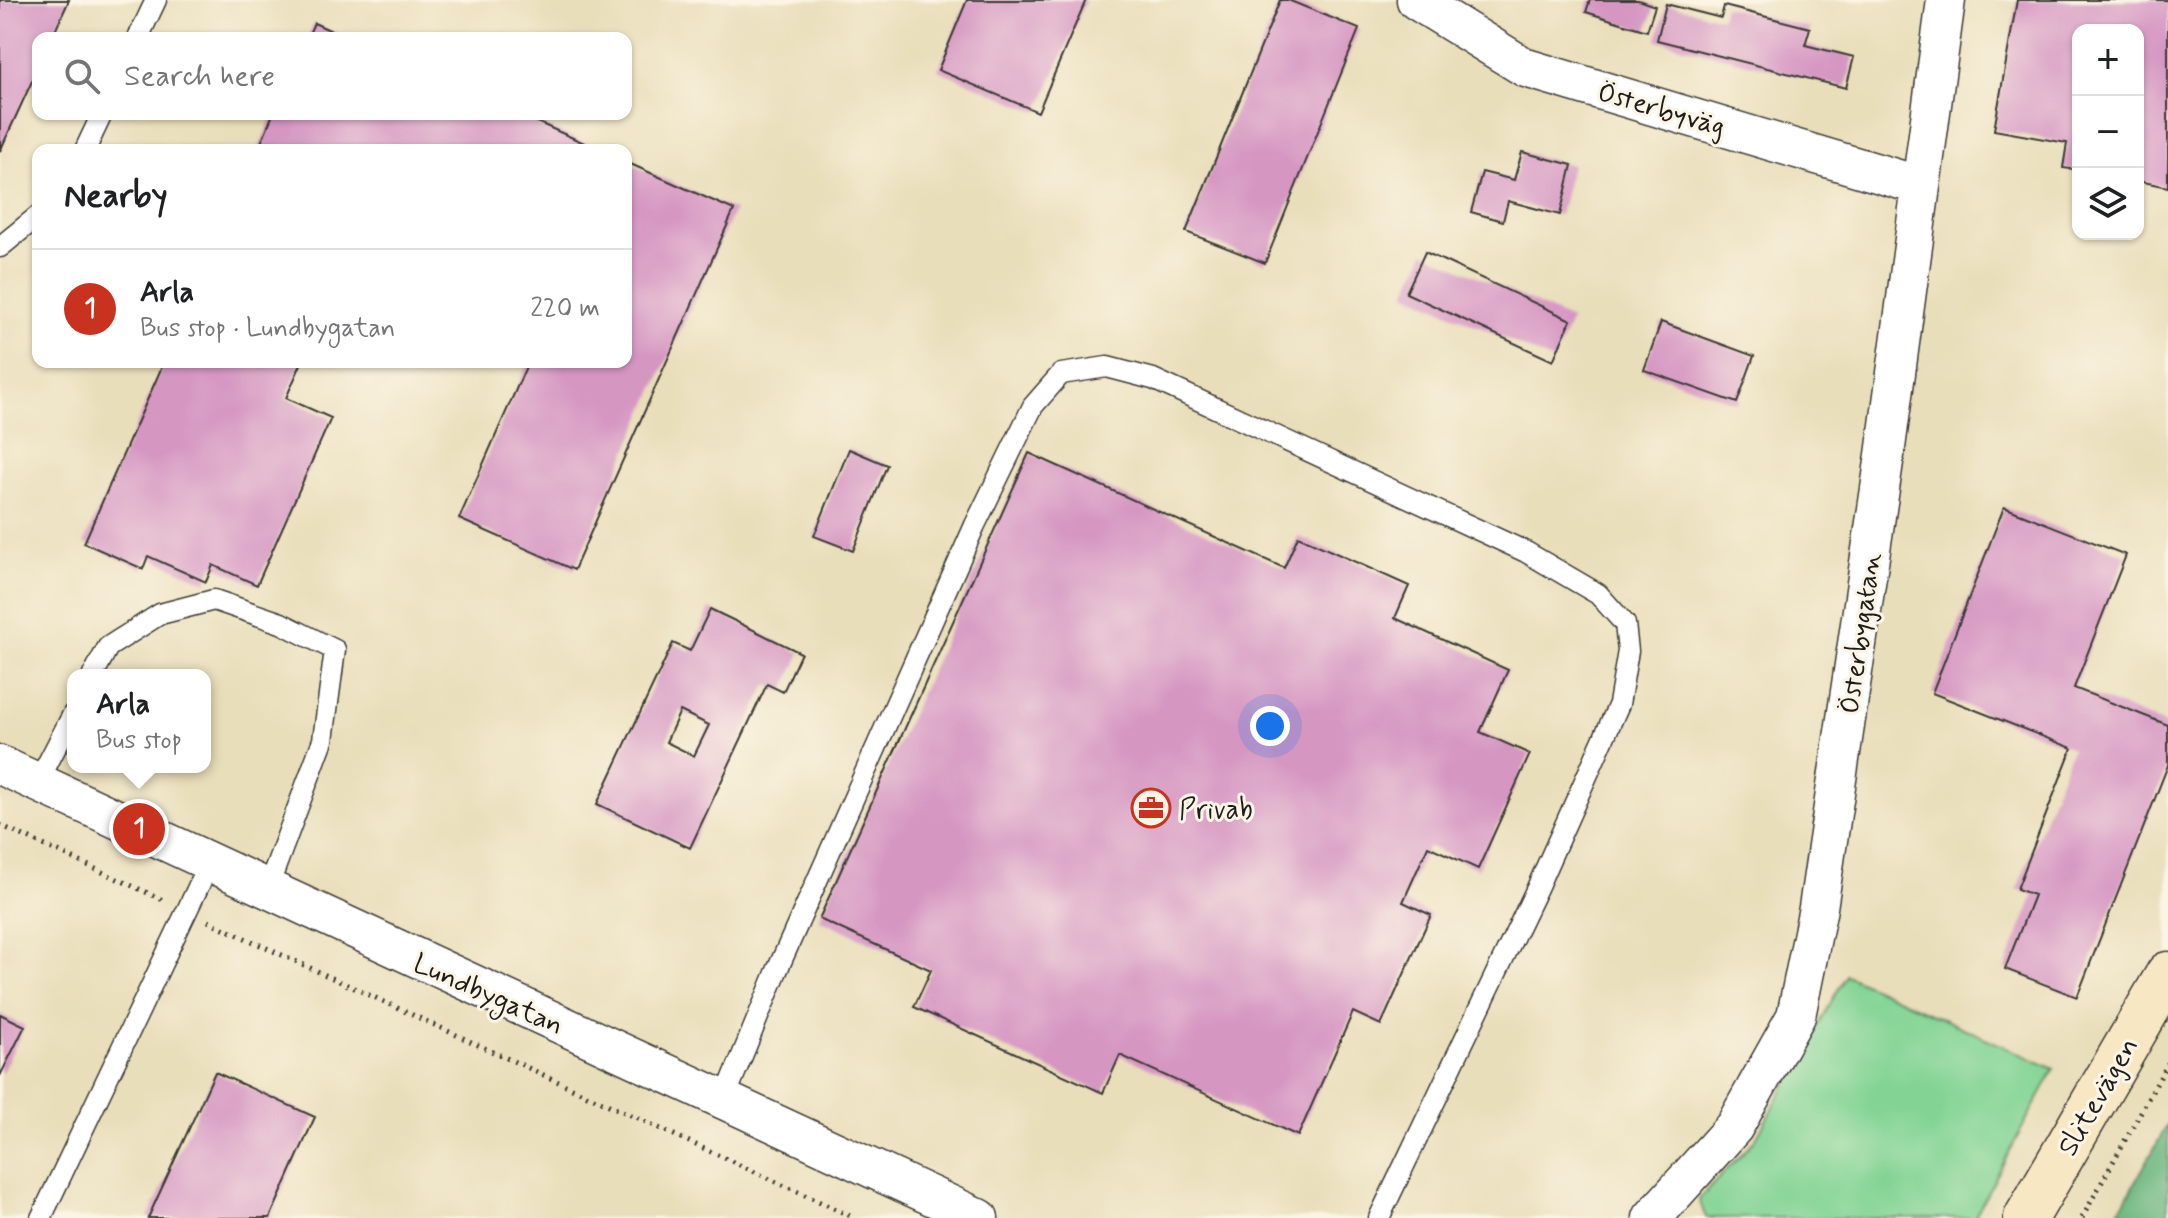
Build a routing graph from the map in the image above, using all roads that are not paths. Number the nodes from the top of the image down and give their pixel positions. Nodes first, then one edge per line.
1 (156, 0) edge
2 (1416, 0) edge
3 (1946, 0) edge
4 (141, 32) edge
5 (99, 120) edge
6 (88, 144) edge
7 (1921, 186) junction
8 (32, 221) edge
9 (0, 247) edge
10 (96, 669) edge
11 (67, 726) edge
12 (0, 765) edge
13 (38, 782) junction
14 (210, 862) junction
15 (268, 887) junction
16 (2168, 974) edge
17 (724, 1100) junction
18 (41, 1218) edge
19 (979, 1218) edge
20 (1379, 1218) edge
21 (1652, 1218) edge
22 (2026, 1218) edge

1 - 4 lane
2 - 7 street, Österbyväg
3 - 7 street, Österbygatan
5 - 6 lane
7 - 21 street, Österbygatan
8 - 9 lane
10 - 15 lane
11 - 13 lane
12 - 13 street, Lundbygatan
13 - 14 street, Lundbygatan
14 - 15 street, Lundbygatan
14 - 18 lane
15 - 17 street, Lundbygatan
16 - 22 main road, Slitevägen
17 - 19 street, Lundbygatan
17 - 20 lane

